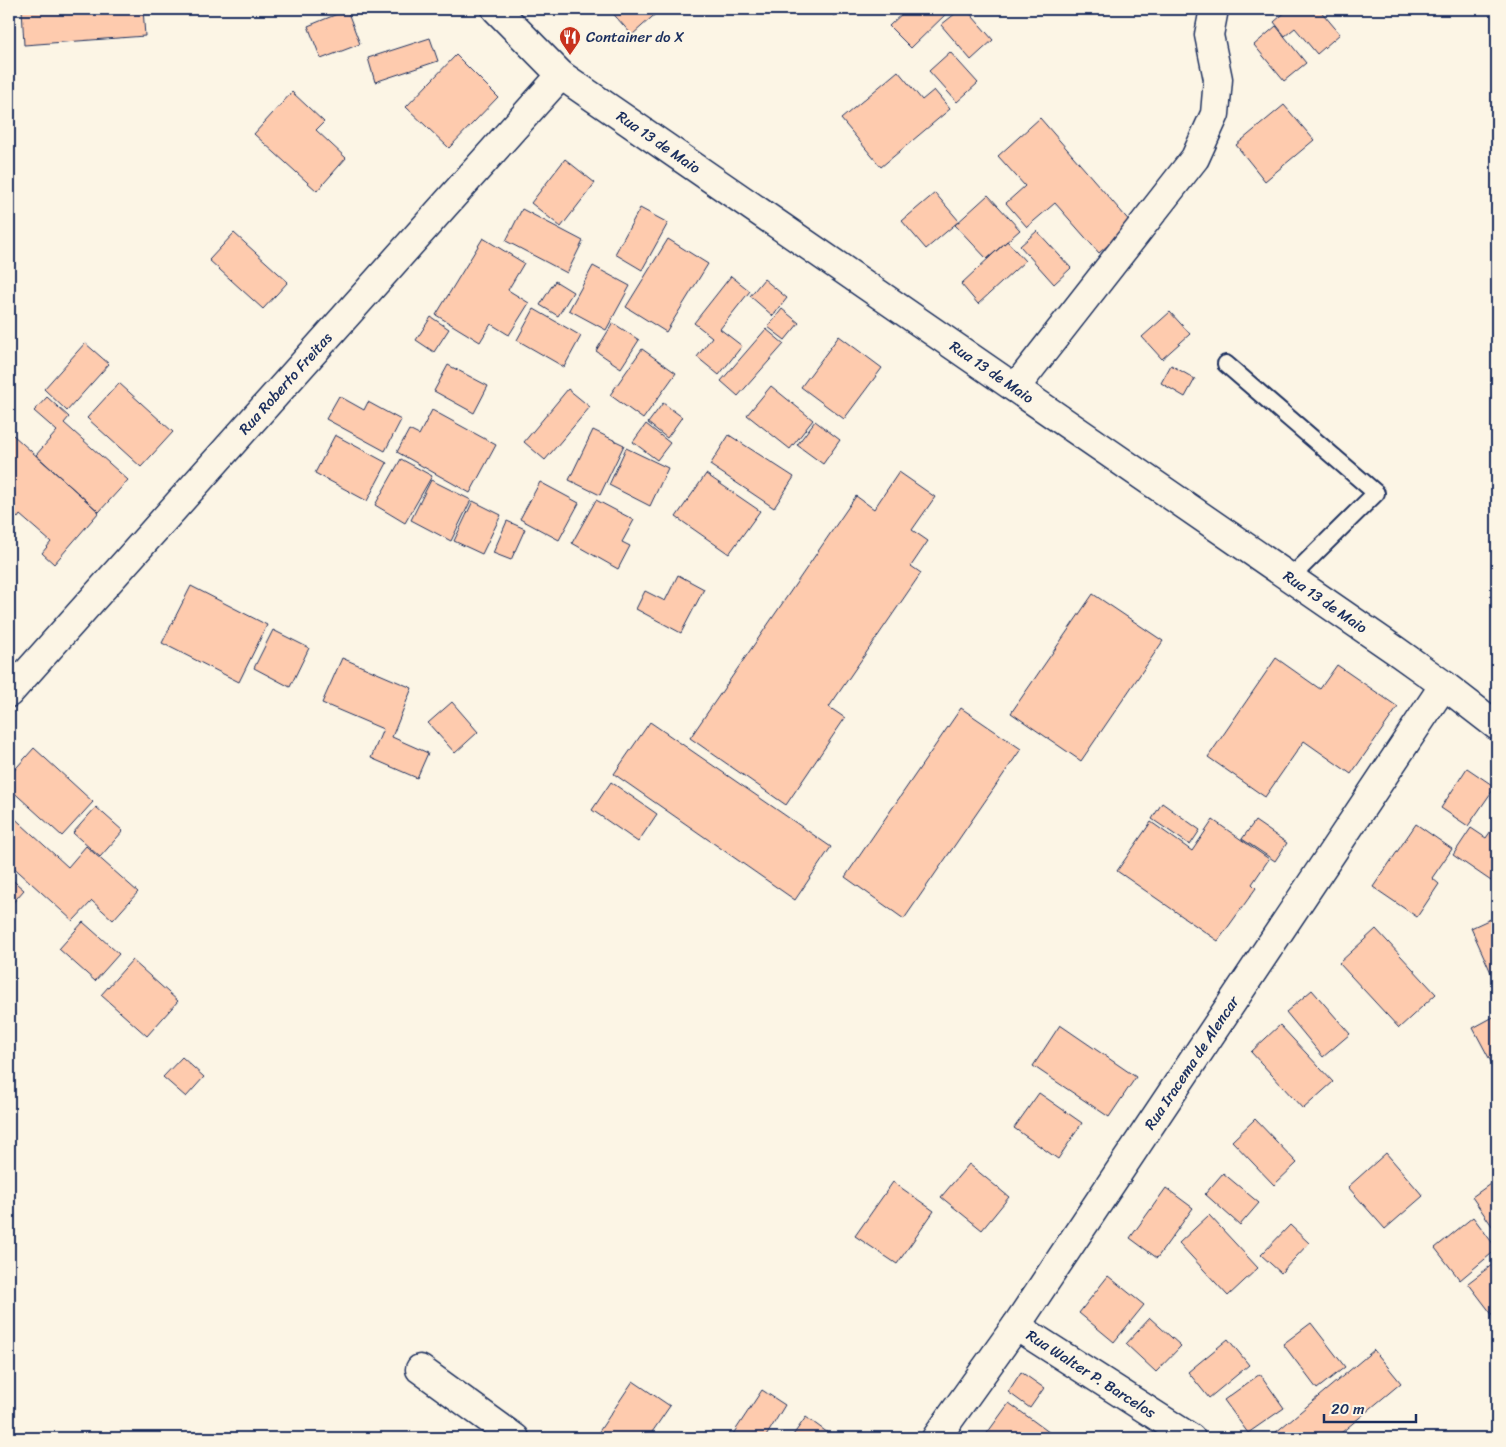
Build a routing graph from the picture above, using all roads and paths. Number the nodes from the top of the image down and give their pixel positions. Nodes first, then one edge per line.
1 (496, 9) edge
2 (1214, 9) edge
3 (561, 75) junction
4 (1226, 364) dead end
5 (1015, 388) junction
6 (1290, 578) junction
7 (1444, 685) junction
8 (9, 693) edge
9 (1497, 726) edge
10 (1016, 1326) junction
11 (420, 1369) dead end
12 (515, 1438) edge
13 (936, 1438) edge
14 (1191, 1438) edge

1 - 3 street, Rua 13 de Maio
2 - 5 street
3 - 5 street, Rua 13 de Maio
3 - 8 street, Rua Roberto Freitas
4 - 6 lane
5 - 6 street, Rua 13 de Maio
6 - 7 street, Rua 13 de Maio
7 - 9 street, Rua 13 de Maio
7 - 10 street, Rua Iracema de Alencar
10 - 13 street, Rua Iracema de Alencar
10 - 14 street, Rua Walter P. Barcelos
11 - 12 street

